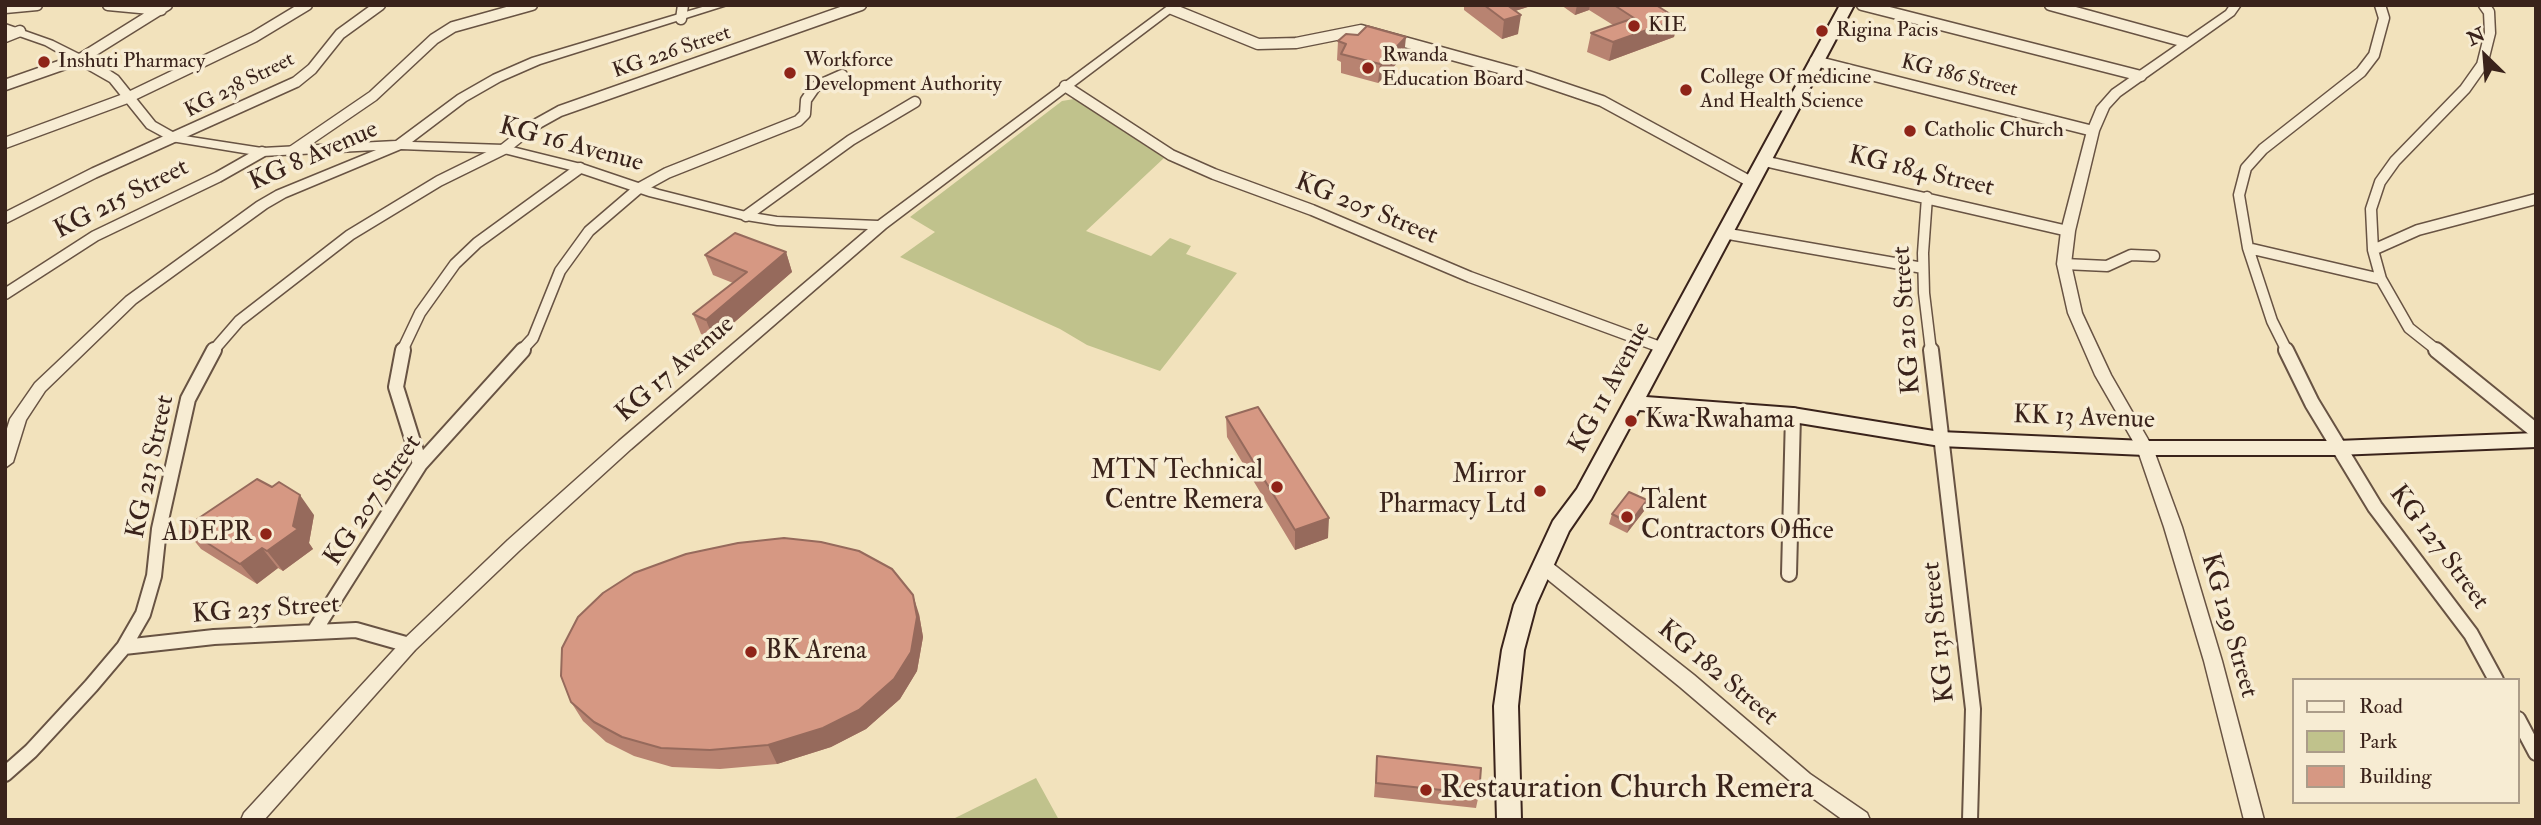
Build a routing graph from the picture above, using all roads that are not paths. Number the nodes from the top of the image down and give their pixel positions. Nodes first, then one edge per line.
1 (37, 5) edge
2 (108, 5) edge
3 (307, 5) edge
4 (380, 5) edge
5 (532, 5) edge
6 (684, 5) edge
7 (722, 5) edge
8 (861, 5) edge
9 (1847, 5) edge
10 (1862, 5) edge
11 (2050, 5) edge
12 (2236, 5) edge
13 (2380, 5) edge
14 (2484, 5) edge
15 (1174, 7) edge
16 (5, 8) edge
17 (164, 8) edge
18 (2072, 8) edge
19 (681, 19) junction
20 (5, 27) edge
21 (20, 31) junction
22 (5, 37) edge
23 (2185, 43) junction
24 (82, 58) junction
25 (1815, 61) junction
26 (842, 75) dead end
27 (2141, 76) junction
28 (5, 85) edge
29 (1065, 86) junction
30 (127, 98) junction
31 (915, 102) dead end
32 (2093, 131) junction
33 (175, 138) junction
34 (5, 144) edge
35 (399, 145) junction
36 (504, 149) junction
37 (262, 152) junction
38 (290, 152) junction
39 (1764, 161) junction
40 (580, 168) junction
41 (1751, 182) junction
42 (638, 189) junction
43 (1927, 197) junction
44 (2536, 199) edge
45 (746, 216) junction
46 (5, 218) edge
47 (825, 223) junction
48 (881, 225) junction
49 (2068, 231) junction
50 (1723, 233) junction
51 (861, 241) junction
52 (2248, 248) junction
53 (2374, 250) junction
54 (2154, 256) dead end
55 (2064, 264) junction
56 (1923, 268) junction
57 (2381, 279) junction
58 (5, 294) edge
59 (1663, 348) junction
60 (1633, 402) junction
61 (1793, 415) junction
62 (2536, 431) edge
63 (1940, 439) junction
64 (2536, 440) edge
65 (2145, 448) junction
66 (2337, 448) junction
67 (5, 462) edge
68 (421, 464) junction
69 (1542, 565) junction
70 (1789, 574) dead end
71 (315, 631) junction
72 (409, 645) junction
73 (124, 647) junction
74 (2496, 678) edge
75 (2520, 723) edge
76 (2536, 753) edge
77 (5, 774) edge
78 (251, 820) edge
79 (1508, 820) edge
80 (1860, 820) edge
81 (1970, 820) edge
82 (2254, 820) edge

1 - 16 street
2 - 17 street
3 - 30 street
4 - 33 street, KG 238 Street
5 - 38 street
6 - 19 street
7 - 19 street, KG 8 Avenue
8 - 36 street, KG 226 Street
9 - 25 main road, KG 11 Avenue
10 - 27 street
11 - 18 street
12 - 23 street, KG 129 Street
13 - 52 street, KG 127 Street
14 - 53 street
15 - 29 street, KG 17 Avenue
15 - 41 street
17 - 24 street
18 - 23 street
19 - 35 street, KG 8 Avenue
20 - 21 street, KG 16 Avenue
21 - 22 street
21 - 24 street, KG 16 Avenue
23 - 27 street, KG 129 Street
24 - 28 street
24 - 30 street, KG 16 Avenue
25 - 32 street, KG 186 Street
25 - 39 main road, KG 11 Avenue
26 - 42 street, KG 207 Street
27 - 32 street, KG 129 Street
29 - 48 street, KG 17 Avenue
29 - 59 street, KG 205 Street
30 - 33 street, KG 16 Avenue
30 - 34 street
31 - 45 street
32 - 49 street, KG 129 Street
33 - 37 street, KG 16 Avenue
33 - 46 street, KG 238 Street
35 - 36 street, KG 16 Avenue
35 - 38 street, KG 16 Avenue
35 - 67 street, KG 8 Avenue
36 - 40 street, KG 16 Avenue
36 - 73 street, KG 213 Street
37 - 38 street, KG 16 Avenue
37 - 58 street, KG 215 Street
39 - 41 main road, KG 11 Avenue
39 - 43 street, KG 184 Street
40 - 42 street, KG 16 Avenue
40 - 68 street
41 - 50 main road, KG 11 Avenue
42 - 45 street, KG 16 Avenue
42 - 68 street, KG 207 Street
43 - 49 street, KG 184 Street
43 - 56 street, KG 210 Street
44 - 53 street
45 - 47 street, KG 16 Avenue
47 - 48 street, KG 16 Avenue
47 - 51 street, KG 16 Avenue
48 - 51 street, KG 17 Avenue
49 - 55 street, KG 129 Street
50 - 56 street
50 - 59 main road, KG 11 Avenue
51 - 72 street, KG 17 Avenue
52 - 57 street
52 - 66 street, KG 127 Street
53 - 57 street
54 - 55 street
55 - 65 street, KG 129 Street
56 - 63 street, KG 210 Street
57 - 62 street
59 - 60 main road, KG 11 Avenue
60 - 61 main road, KK 13 Avenue
60 - 69 main road, KG 11 Avenue
61 - 63 main road, KK 13 Avenue
61 - 70 street
63 - 65 main road, KK 13 Avenue
63 - 81 street, KG 131 Street
64 - 66 main road, KK 13 Avenue
65 - 66 main road, KK 13 Avenue
65 - 82 street, KG 129 Street
66 - 74 street, KG 127 Street
68 - 71 street, KG 207 Street
69 - 79 main road, KG 11 Avenue
69 - 80 street, KG 182 Street
71 - 72 street, KG 235 Street
71 - 73 street, KG 235 Street
72 - 78 street, KG 17 Avenue
73 - 77 street, KG 213 Street
75 - 76 street

